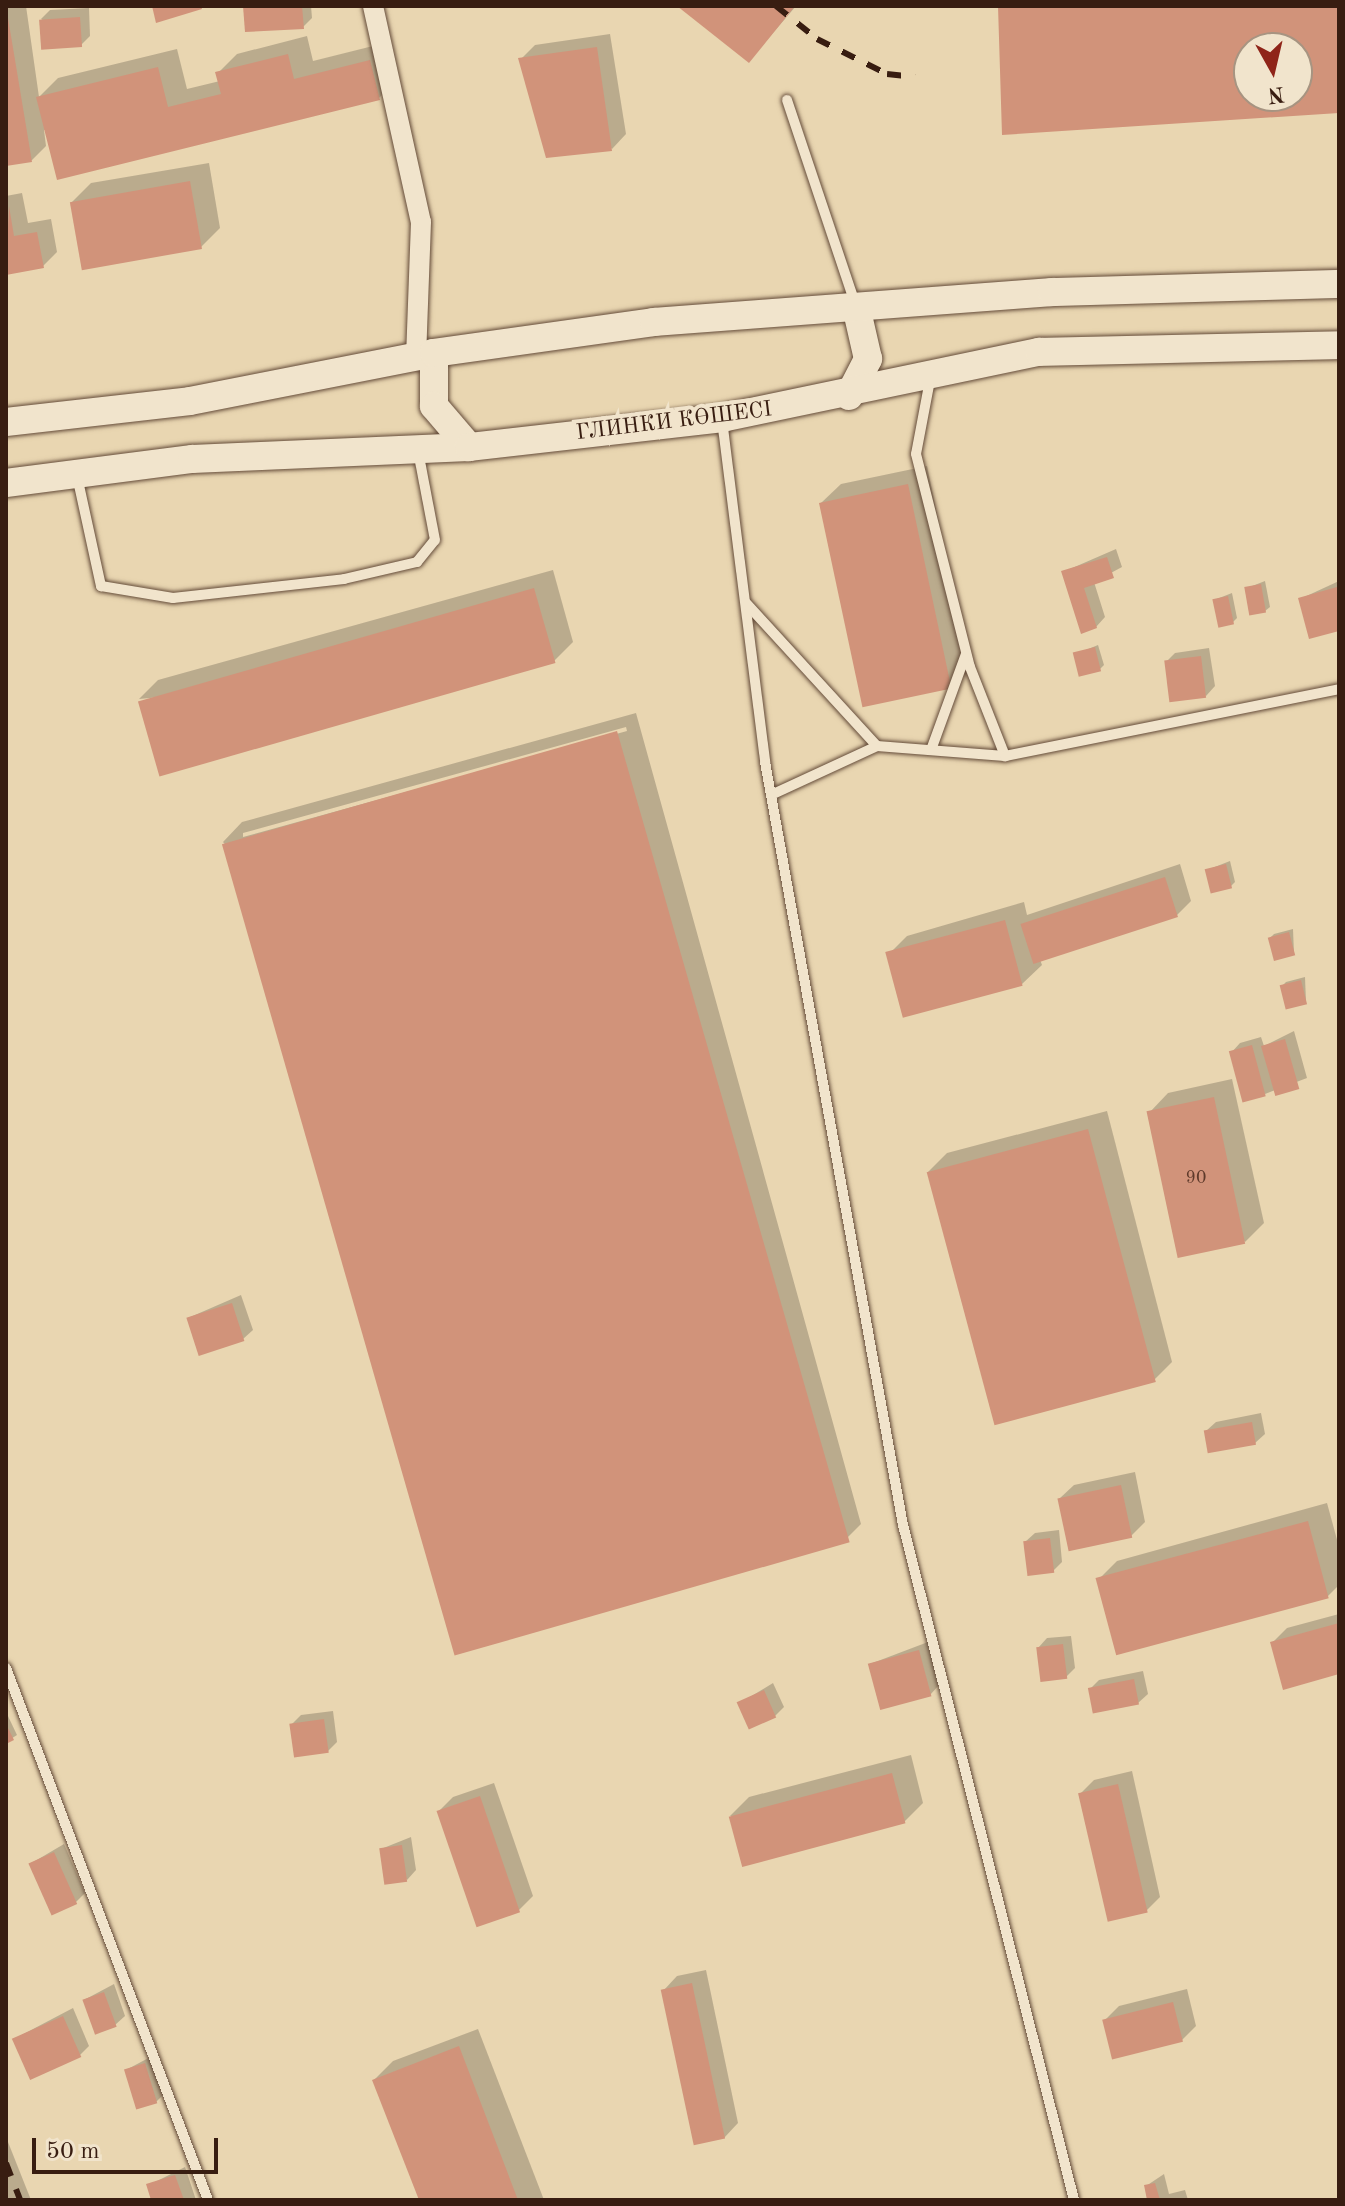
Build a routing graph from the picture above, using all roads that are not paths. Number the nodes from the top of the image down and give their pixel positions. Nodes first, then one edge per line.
1 (373, 6) edge
2 (787, 100) dead end
3 (1339, 284) edge
4 (857, 311) junction
5 (1339, 345) edge
6 (425, 354) junction
7 (930, 380) junction
8 (849, 396) junction
9 (722, 418) junction
10 (6, 422) edge
11 (469, 447) junction
12 (417, 449) junction
13 (77, 474) junction
14 (6, 483) edge
15 (745, 602) junction
16 (967, 653) junction
17 (1339, 689) edge
18 (877, 746) junction
19 (931, 750) junction
20 (1005, 756) junction
21 (771, 795) junction
22 (6, 1668) edge
23 (208, 2200) edge
24 (1074, 2200) edge

1 - 6 street
2 - 4 lane
3 - 4 main road
4 - 6 main road
4 - 8 main road
5 - 7 main road, ГЛИНКИ КӨШЕСІ
6 - 10 main road
6 - 11 main road
7 - 8 main road, ГЛИНКИ КӨШЕСІ
7 - 16 lane
8 - 9 main road, ГЛИНКИ КӨШЕСІ
9 - 11 main road, ГЛИНКИ КӨШЕСІ
9 - 15 lane
11 - 12 main road, ГЛИНКИ КӨШЕСІ
12 - 13 main road, ГЛИНКИ КӨШЕСІ
12 - 13 lane
13 - 14 main road, ГЛИНКИ КӨШЕСІ
15 - 18 lane
15 - 21 lane
16 - 19 lane
16 - 20 lane
17 - 20 lane
18 - 19 lane
18 - 21 lane
19 - 20 lane
21 - 24 lane
22 - 23 lane

